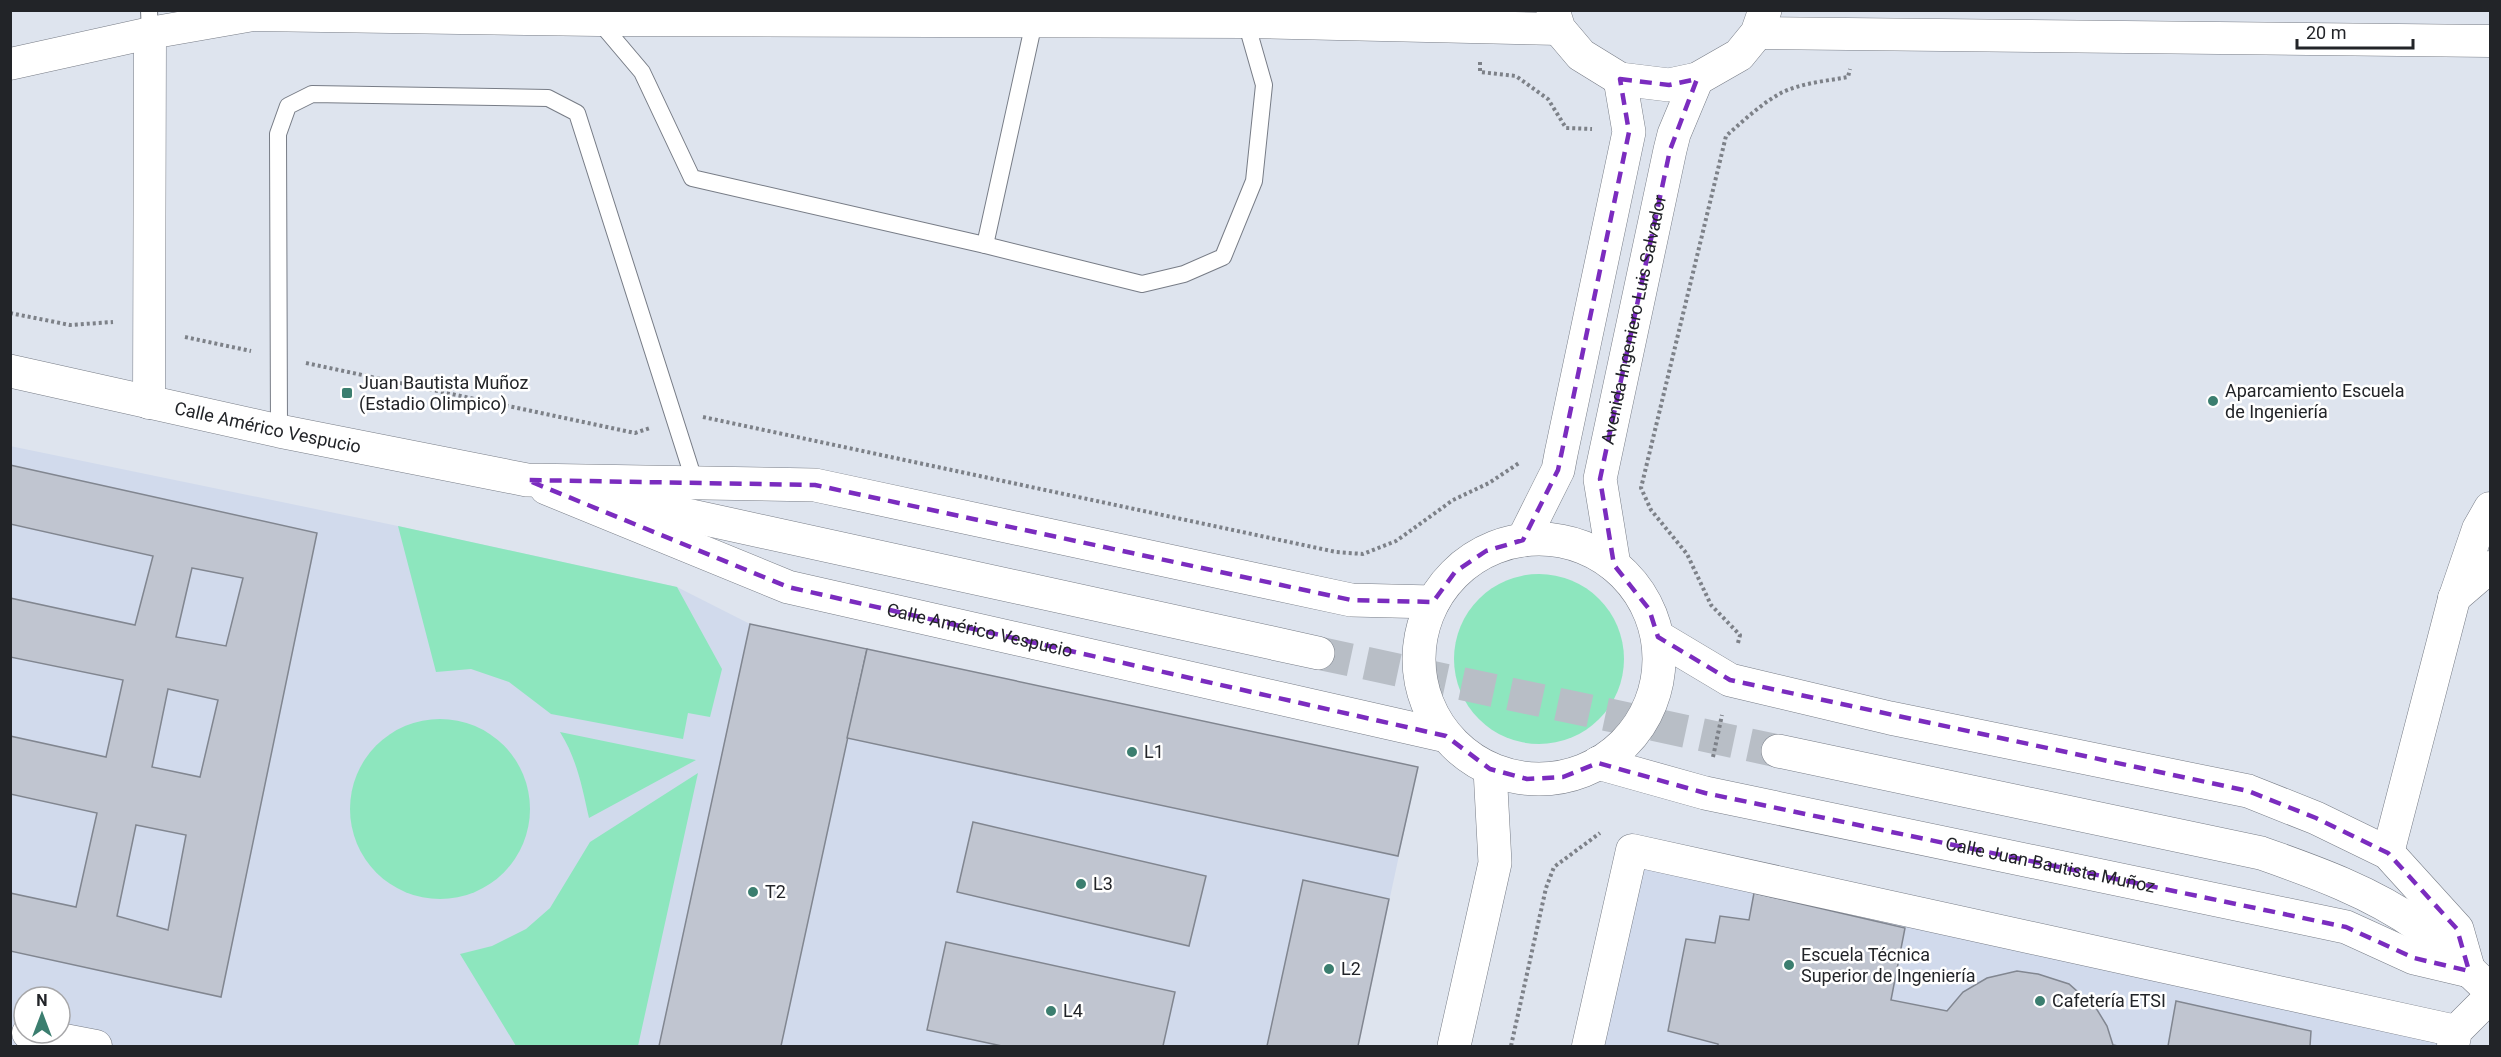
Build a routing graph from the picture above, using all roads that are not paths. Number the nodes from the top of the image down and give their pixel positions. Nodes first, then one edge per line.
1 (598, 20) junction
2 (1556, 20) edge
3 (149, 22) edge
4 (1034, 22) junction
5 (1246, 22) junction
6 (1761, 22) edge
7 (2490, 41) edge
8 (10, 64) edge
9 (1620, 79) junction
10 (1697, 80) junction
11 (985, 244) junction
12 (10, 371) edge
13 (149, 403) junction
14 (279, 431) junction
15 (527, 480) junction
16 (695, 483) junction
17 (2490, 507) edge
18 (1522, 540) junction
19 (1614, 565) junction
20 (2490, 567) edge
21 (2454, 599) junction
22 (1432, 602) junction
23 (1658, 637) junction
24 (1318, 653) tunnel mouth
25 (1446, 736) junction
26 (1778, 751) tunnel mouth
27 (1598, 764) junction
28 (1491, 769) junction
29 (2388, 853) junction
30 (2480, 981) edge
31 (2490, 997) edge
32 (2455, 1039) edge
33 (72, 1042) edge
34 (96, 1047) edge
35 (1454, 1047) edge
36 (1588, 1047) edge

1 - 3 street
1 - 4 street
1 - 11 lane
2 - 5 street
2 - 9 street
3 - 8 street
3 - 13 street
4 - 5 street
4 - 11 lane
5 - 11 lane
6 - 7 street
6 - 10 street
9 - 10 street
9 - 18 street
10 - 19 street, Avenida Ingeniero Luis Salvador
12 - 13 street, Calle Américo Vespucio
13 - 14 street, Calle Américo Vespucio
14 - 15 street, Calle Américo Vespucio
14 - 16 lane
15 - 16 street, Calle Américo Vespucio
15 - 24 street
15 - 25 street, Calle Américo Vespucio
16 - 22 street, Calle Américo Vespucio
17 - 21 street
18 - 19 street
18 - 22 street
19 - 23 street
20 - 21 street
21 - 29 street
22 - 25 street
23 - 27 street
23 - 29 street
25 - 28 street
26 - 30 street
27 - 28 street
27 - 30 street, Calle Juan Bautista Muñoz
28 - 35 street
29 - 30 street
31 - 32 street
32 - 36 street
33 - 34 street

